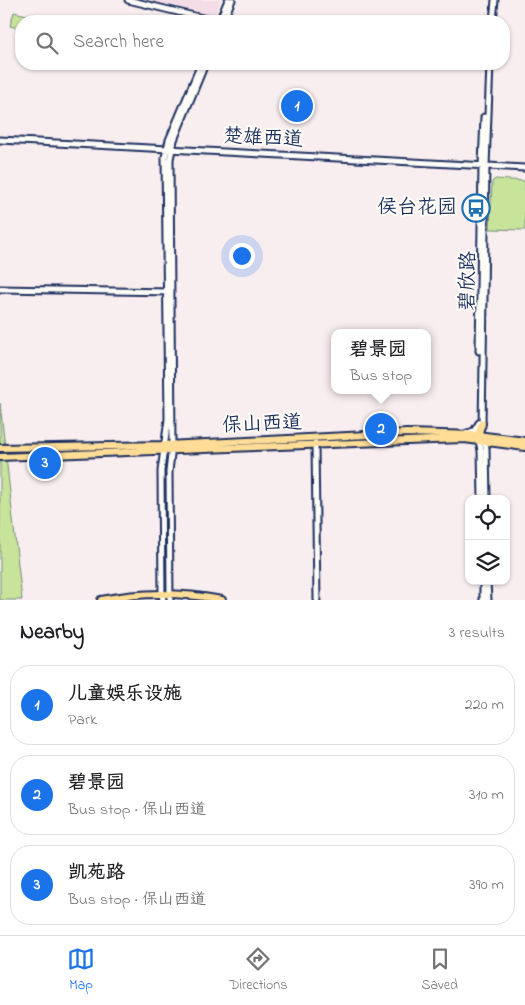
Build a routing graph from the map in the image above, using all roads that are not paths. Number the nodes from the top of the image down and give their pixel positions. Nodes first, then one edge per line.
1 (128, 0) edge
2 (230, 0) edge
3 (493, 0) edge
4 (190, 15) edge
5 (222, 15) edge
6 (225, 15) edge
7 (492, 15) edge
8 (199, 70) edge
9 (202, 70) edge
10 (489, 70) edge
11 (0, 140) edge
12 (169, 148) junction
13 (483, 166) junction
14 (525, 168) edge
15 (0, 289) edge
16 (169, 292) junction
17 (481, 433) junction
18 (464, 437) junction
19 (498, 440) junction
20 (525, 441) edge
21 (315, 442) junction
22 (525, 447) edge
23 (0, 448) edge
24 (169, 448) junction
25 (0, 457) edge
26 (482, 495) edge
27 (487, 495) edge
28 (483, 585) edge
29 (487, 585) edge
30 (162, 597) edge
31 (170, 597) edge
32 (101, 600) edge
33 (222, 600) edge
34 (317, 600) edge
35 (484, 600) edge
36 (488, 600) edge

1 - 4 street
2 - 5 street
2 - 6 street
3 - 7 street
8 - 12 street
9 - 12 street
10 - 13 street, 碧欣路
11 - 12 street, 楚雄西道
12 - 13 street, 楚雄西道
12 - 16 street
13 - 14 street, 楚雄西道
13 - 17 street, 碧欣路
15 - 16 street
16 - 24 street
17 - 18 main road, 保山西道
17 - 18 street
17 - 19 main road
17 - 19 main road
17 - 26 street, 碧欣路
17 - 27 street, 碧欣路
18 - 21 main road, 保山西道
19 - 20 main road
19 - 22 main road
21 - 24 main road, 保山西道
21 - 34 street
23 - 24 main road, 保山西道
24 - 25 main road, 保山西道
24 - 30 street
24 - 31 street
28 - 35 street
29 - 36 street
30 - 31 main road
30 - 32 main road
31 - 33 main road

